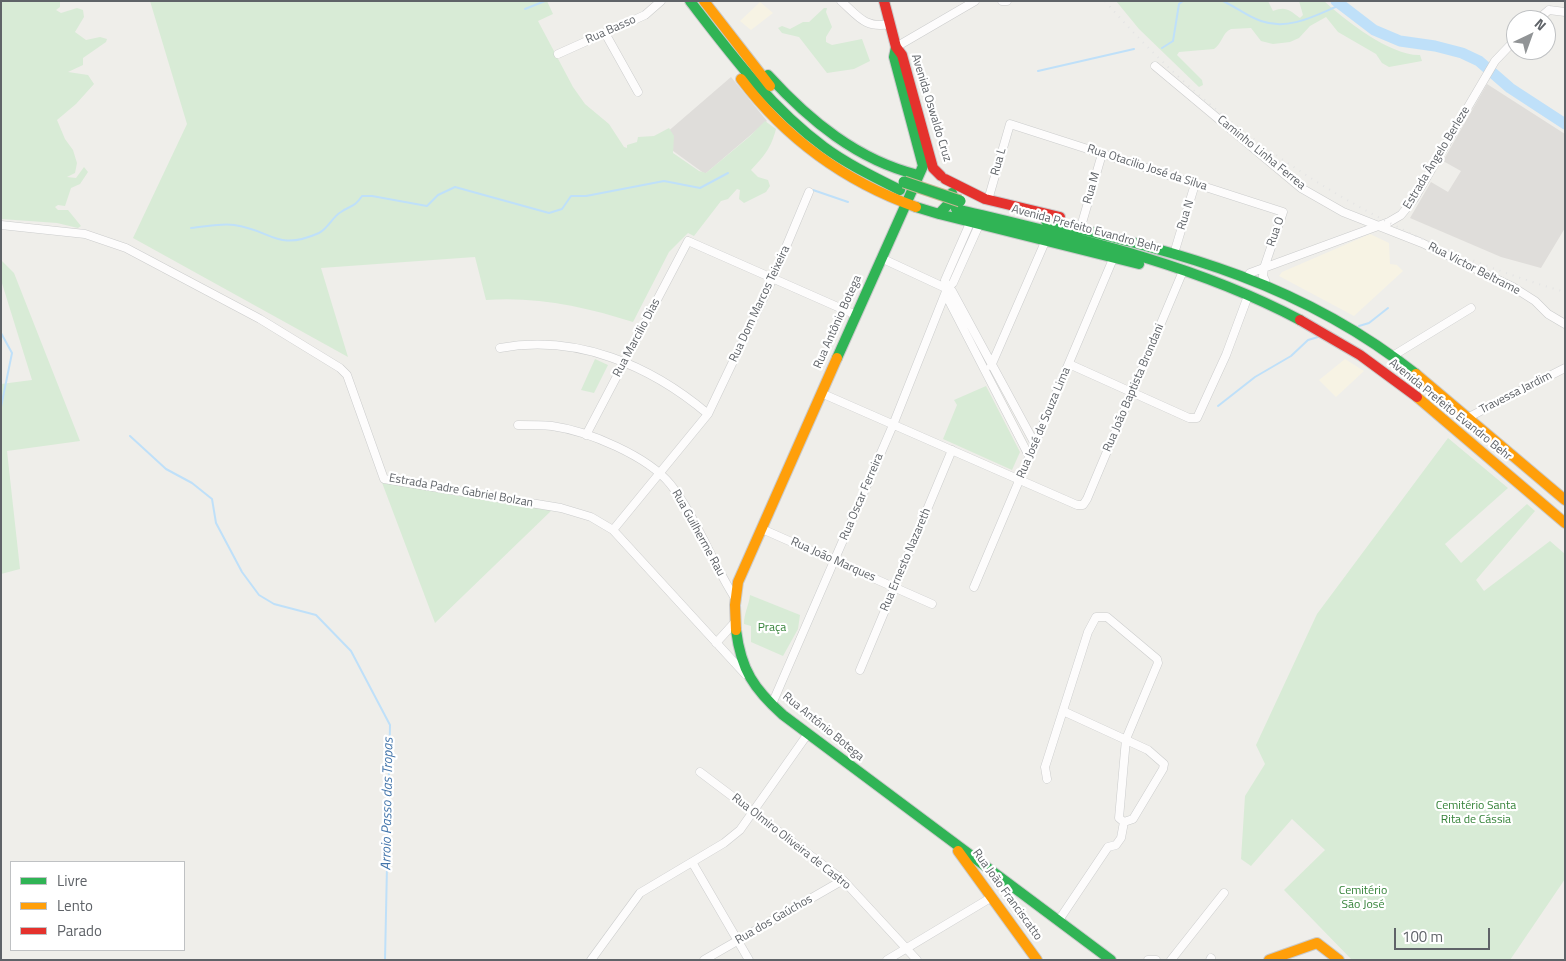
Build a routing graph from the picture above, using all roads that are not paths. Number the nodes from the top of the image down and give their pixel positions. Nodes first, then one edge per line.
1 (662, 1) edge
2 (690, 1) edge
3 (704, 1) edge
4 (841, 1) edge
5 (884, 1) edge
6 (975, 1) edge
7 (1002, 1) edge
8 (1007, 1) edge
9 (1546, 1) edge
10 (1549, 10) edge
11 (890, 24) junction
12 (605, 33) junction
13 (729, 43) junction
14 (896, 47) junction
15 (1506, 49) edge
16 (558, 54) dead end
17 (1155, 66) dead end
18 (638, 92) dead end
19 (910, 99) junction
20 (1010, 124) joint
21 (1102, 154) junction
22 (918, 175) junction
23 (943, 178) junction
24 (1195, 184) junction
25 (905, 188) junction
26 (809, 192) dead end
27 (988, 200) junction
28 (905, 204) junction
29 (958, 205) junction
30 (916, 207) junction
31 (1284, 212) joint
32 (939, 214) junction
33 (897, 222) junction
34 (1082, 223) junction
35 (975, 224) junction
36 (1, 225) edge
37 (1377, 226) junction
38 (1045, 242) junction
39 (1176, 247) junction
40 (1270, 253) junction
41 (881, 258) junction
42 (1113, 259) junction
43 (1282, 261) junction
44 (1170, 266) junction
45 (1183, 271) junction
46 (773, 278) junction
47 (1267, 278) junction
48 (947, 288) junction
49 (1248, 296) junction
50 (1471, 308) dead end
51 (856, 315) junction
52 (1565, 324) edge
53 (500, 348) dead end
54 (1349, 348) junction
55 (1391, 357) junction
56 (624, 362) junction
57 (1069, 364) junction
58 (992, 365) junction
59 (1565, 368) edge
60 (987, 375) junction
61 (1426, 384) junction
62 (1132, 392) junction
63 (821, 393) junction
64 (708, 414) junction
65 (1467, 418) junction
66 (518, 425) dead end
67 (893, 425) junction
68 (586, 435) junction
69 (1035, 444) junction
70 (952, 450) junction
71 (1030, 456) junction
72 (660, 473) junction
73 (1020, 480) junction
74 (1565, 500) edge
75 (1565, 523) edge
76 (762, 529) junction
77 (613, 530) junction
78 (834, 561) junction
79 (894, 587) junction
80 (974, 587) dead end
81 (735, 598) junction
82 (932, 604) dead end
83 (736, 621) junction
84 (716, 643) junction
85 (860, 670) dead end
86 (750, 679) junction
87 (772, 704) junction
88 (1063, 711) junction
89 (808, 735) junction
90 (1126, 739) junction
91 (700, 772) dead end
92 (1047, 778) dead end
93 (753, 811) junction
94 (1124, 822) junction
95 (955, 846) junction
96 (692, 862) junction
97 (843, 880) junction
98 (1224, 893) dead end
99 (992, 897) junction
100 (1059, 920) junction
101 (738, 940) junction
102 (907, 948) junction
103 (591, 960) edge
104 (704, 960) edge
105 (749, 960) edge
106 (887, 960) edge
107 (918, 960) edge
108 (1038, 960) edge
109 (1111, 960) edge
110 (1148, 960) edge
111 (1156, 960) edge
112 (1171, 960) edge
113 (1269, 960) edge
114 (1339, 960) edge

1 - 12 street, Rua Basso
2 - 13 main road, Avenida Prefeito Evandro Behr
3 - 13 main road, Avenida Prefeito Evandro Behr
4 - 11 street
5 - 11 main road, Avenida Oswaldo Cruz
6 - 14 street
7 - 8 street
9 - 10 street
11 - 14 main road, Avenida Oswaldo Cruz
12 - 16 street, Rua Basso
12 - 18 street
13 - 22 main road
13 - 25 main road, Avenida Prefeito Evandro Behr
13 - 28 main road
14 - 19 main road, Avenida Oswaldo Cruz
15 - 37 street, Estrada Ângelo Berleze
17 - 37 street, Caminho Linha Ferrea
19 - 22 main road, Avenida Oswaldo Cruz
19 - 23 main road, Avenida Oswaldo Cruz
20 - 21 street, Rua Otacilio José da Silva
20 - 27 street, Rua L
21 - 24 street, Rua Otacilio José da Silva
21 - 34 street, Rua M
22 - 23 main road
22 - 25 main road, Rua Antônio Botega
23 - 27 main road
23 - 32 main road, Avenida Oswaldo Cruz
24 - 31 street, Rua Otacilio José da Silva
24 - 39 street, Rua N
25 - 28 main road, Rua Antônio Botega
25 - 29 main road, Avenida Prefeito Evandro Behr
25 - 30 main road
26 - 46 street, Rua Dom Marcos Teixeira
27 - 34 main road
28 - 30 main road
28 - 33 main road, Rua Antônio Botega
29 - 44 main road, Avenida Prefeito Evandro Behr
29 - 47 main road, Avenida Prefeito Evandro Behr
30 - 32 main road
30 - 33 main road, Rua Antônio Botega
31 - 40 street, Rua O
32 - 35 main road
33 - 41 main road, Rua Antônio Botega
34 - 39 main road
35 - 38 main road
35 - 48 street, Rua Oscar Ferreira
36 - 77 street, Estrada Padre Gabriel Bolzan
37 - 43 street, Estrada Ângelo Berleze
37 - 52 street, Rua Victor Beltrame
38 - 42 main road
38 - 58 street
39 - 47 main road
40 - 43 street, Rua O
40 - 47 street, Rua O
41 - 48 street
41 - 51 main road, Rua Antônio Botega
42 - 44 main road
42 - 57 street, Rua José de Souza Lima
43 - 47 street, Estrada Ângelo Berleze
44 - 45 main road, Avenida Prefeito Evandro Behr
45 - 49 main road, Avenida Prefeito Evandro Behr
45 - 62 street, Rua João Baptista Brondani
46 - 51 street
46 - 56 street, Rua Marcilio Dias
46 - 64 street, Rua Dom Marcos Teixeira
47 - 55 main road, Avenida Prefeito Evandro Behr
48 - 58 street
48 - 60 street
48 - 67 street, Rua Oscar Ferreira
49 - 54 main road, Avenida Prefeito Evandro Behr
49 - 62 street
50 - 55 street
51 - 63 main road, Rua Antônio Botega
53 - 56 street
54 - 61 main road
54 - 75 main road, Avenida Prefeito Evandro Behr
55 - 61 main road, Avenida Prefeito Evandro Behr
56 - 64 street
56 - 68 street, Rua Marcilio Dias
57 - 62 street
57 - 69 street, Rua José de Souza Lima
58 - 60 street
58 - 69 street
59 - 65 street, Travessa Jardim
60 - 71 street
61 - 65 main road, Avenida Prefeito Evandro Behr
62 - 73 street, Rua João Baptista Brondani
63 - 67 street
63 - 76 main road, Rua Antônio Botega
64 - 72 street, Rua Dom Marcos Teixeira
65 - 74 main road, Avenida Prefeito Evandro Behr
66 - 68 street, Rua Guilherme Rau
67 - 70 street
67 - 78 street, Rua Oscar Ferreira
68 - 72 street, Rua Guilherme Rau
69 - 71 street, Rua José de Souza Lima
70 - 73 street
70 - 79 street, Rua Ernesto Nazareth
71 - 73 street, Rua José de Souza Lima
72 - 77 street, Rua Dom Marcos Teixeira
72 - 81 street, Rua Guilherme Rau
73 - 80 street, Rua José de Souza Lima
76 - 78 street, Rua João Marques
76 - 81 main road, Rua Antônio Botega
77 - 84 street, Estrada Padre Gabriel Bolzan
78 - 79 street, Rua João Marques
78 - 87 street, Rua Oscar Ferreira
79 - 82 street, Rua João Marques
79 - 85 street, Rua Ernesto Nazareth
81 - 83 main road, Rua Antônio Botega
83 - 84 street
83 - 86 main road, Rua Antônio Botega
84 - 86 street, Estrada Padre Gabriel Bolzan
86 - 87 main road, Rua Antônio Botega
87 - 89 main road, Rua Antônio Botega
88 - 90 street
88 - 90 street
88 - 92 street
89 - 93 street
89 - 95 main road, Rua Antônio Botega
90 - 94 street
90 - 94 street
91 - 93 street, Rua Olmiro Oliveira de Castro
93 - 96 street
93 - 97 street, Rua Olmiro Oliveira de Castro
94 - 100 street
95 - 99 main road, Rua João Franciscatto
95 - 100 main road, Rua Antônio Botega
96 - 101 street
96 - 103 street
97 - 101 street, Rua dos Gaúchos
97 - 102 street, Rua Olmiro Oliveira de Castro
98 - 112 street
99 - 102 street
99 - 108 main road, Rua João Franciscatto
100 - 109 main road, Rua Antônio Botega
101 - 104 street, Rua dos Gaúchos
101 - 105 street
102 - 106 street
102 - 107 street, Rua Olmiro Oliveira de Castro
110 - 111 street
113 - 114 main road

